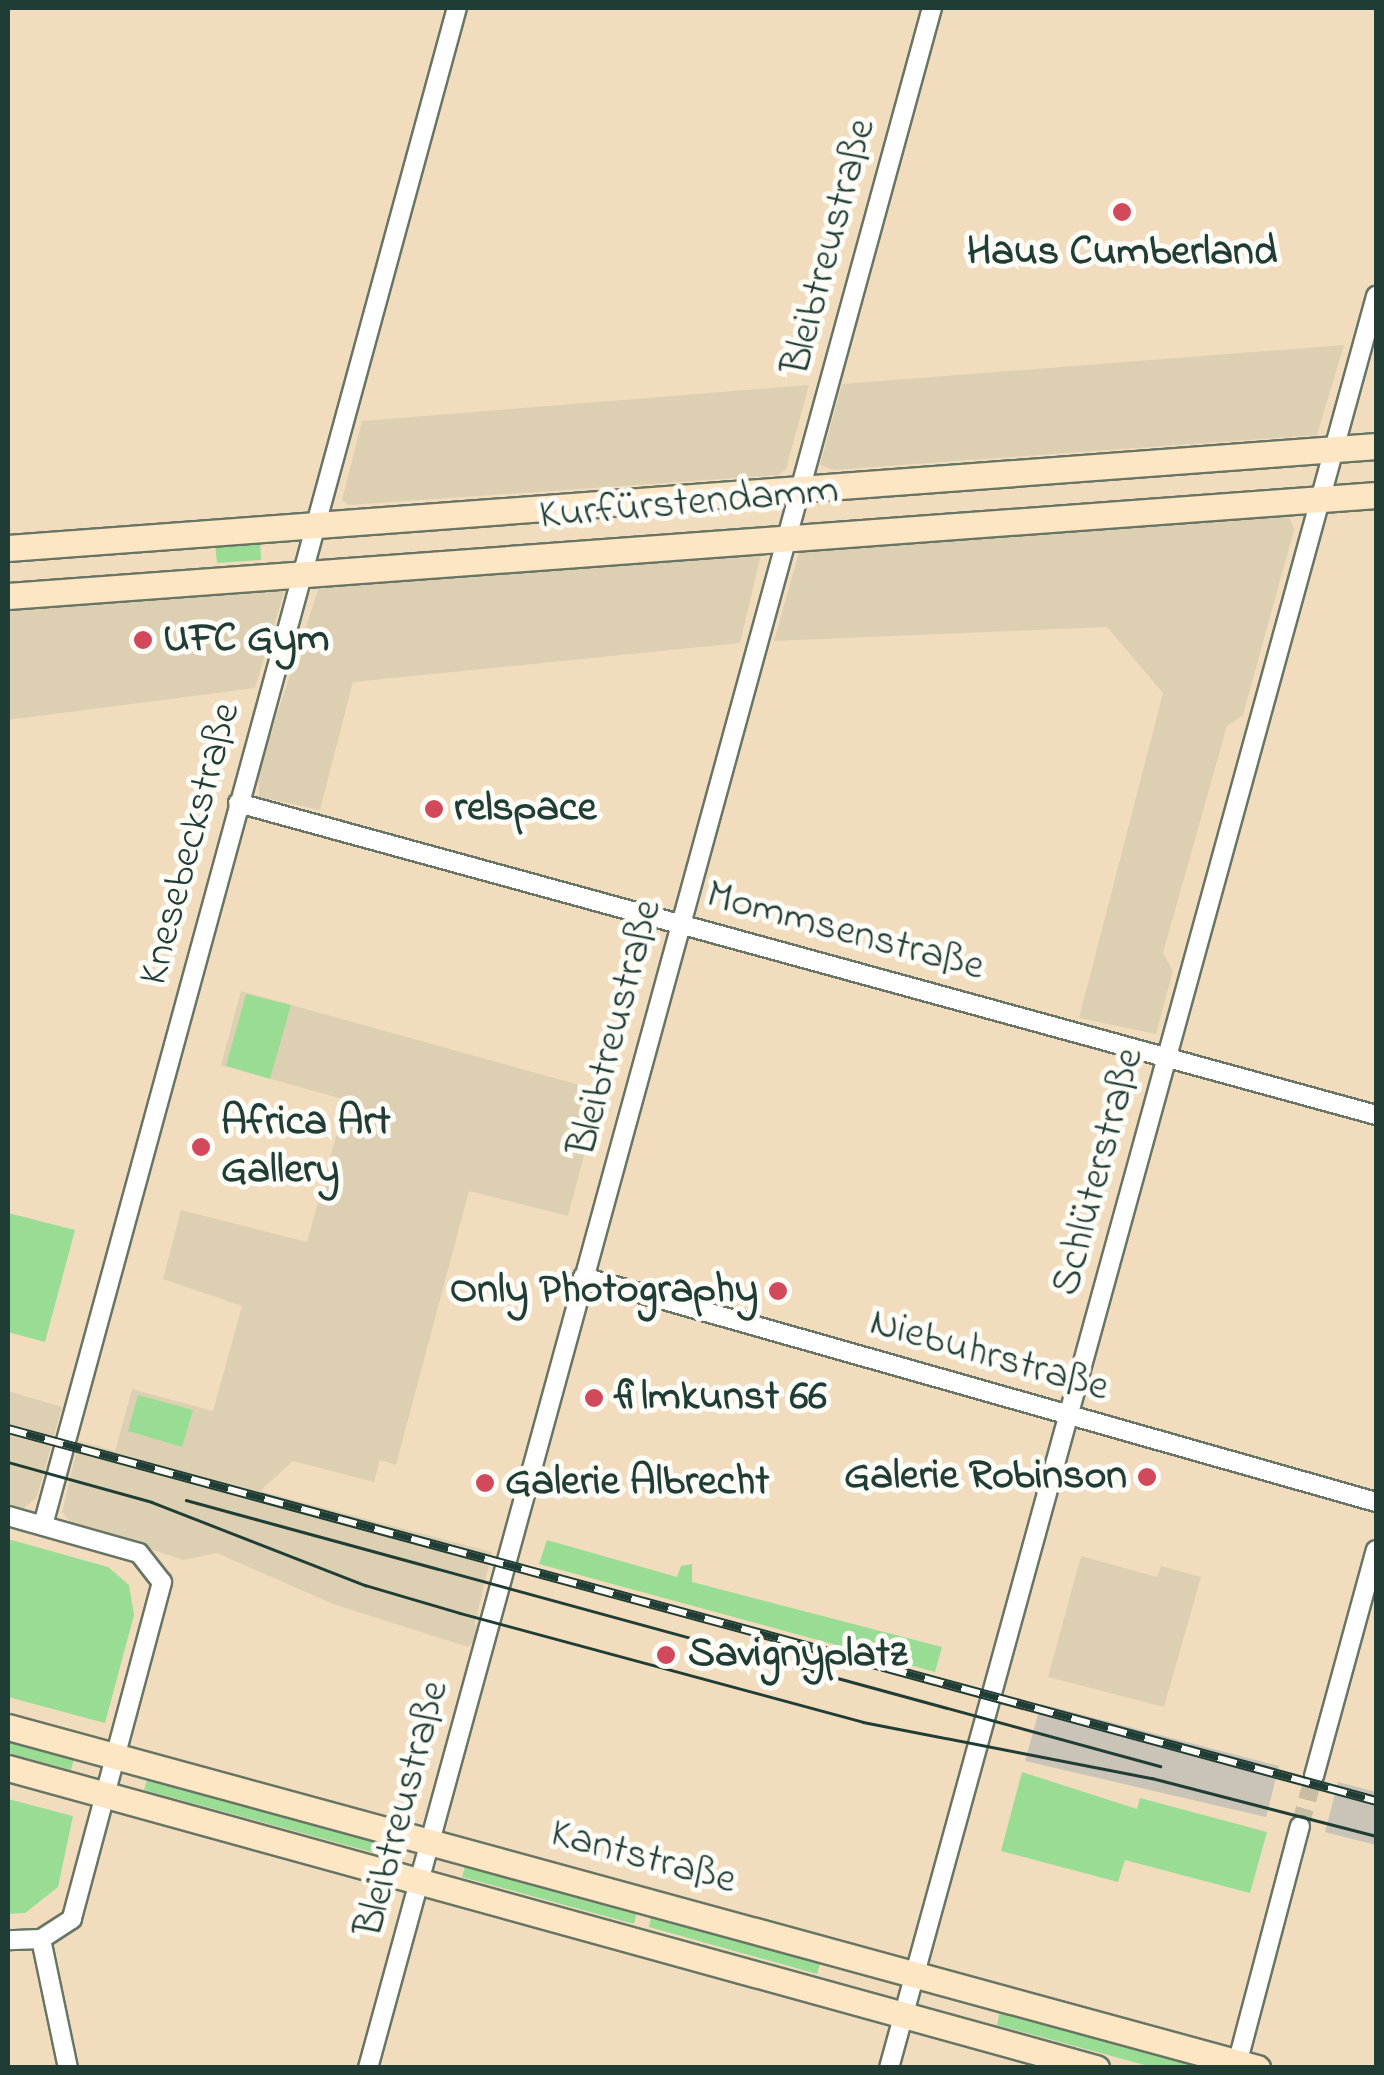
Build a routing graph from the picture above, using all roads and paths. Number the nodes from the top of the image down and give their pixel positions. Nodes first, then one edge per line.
1 (456, 8) edge
2 (932, 8) edge
3 (1376, 296) edge
4 (1376, 446) edge
5 (1334, 450) junction
6 (800, 489) junction
7 (1376, 495) edge
8 (1320, 499) junction
9 (317, 522) junction
10 (786, 538) junction
11 (8, 548) edge
12 (304, 573) junction
13 (8, 596) edge
14 (238, 803) junction
15 (681, 924) junction
16 (1167, 1056) junction
17 (1376, 1115) edge
18 (583, 1277) junction
19 (1068, 1415) junction
20 (1376, 1502) edge
21 (8, 1516) edge
22 (43, 1526) junction
23 (1376, 1550) edge
24 (8, 1727) edge
25 (118, 1756) junction
26 (8, 1768) edge
27 (1314, 1776) tunnel mouth
28 (107, 1795) junction
29 (1300, 1826) tunnel mouth
30 (430, 1842) junction
31 (418, 1884) junction
32 (41, 1939) junction
33 (8, 1940) edge
34 (915, 1973) junction
35 (903, 2014) junction
36 (1244, 2065) edge
37 (68, 2068) edge
38 (368, 2068) edge
39 (889, 2068) edge
40 (1096, 2068) edge

1 - 9 street, Knesebeckstraße
2 - 6 street, Bleibtreustraße
3 - 5 street, Schlüterstraße
4 - 5 main road, Kurfürstendamm
5 - 6 main road, Kurfürstendamm
5 - 8 street, Schlüterstraße
6 - 9 main road, Kurfürstendamm
6 - 10 street, Bleibtreustraße
7 - 8 main road, Kurfürstendamm
8 - 10 main road, Kurfürstendamm
8 - 16 street, Schlüterstraße
9 - 11 main road, Kurfürstendamm
9 - 12 street, Knesebeckstraße
10 - 12 main road, Kurfürstendamm
10 - 15 street, Bleibtreustraße
12 - 13 main road, Kurfürstendamm
12 - 14 street, Knesebeckstraße
14 - 15 street, Mommsenstraße
14 - 22 street, Knesebeckstraße
15 - 16 street, Mommsenstraße
15 - 18 street, Bleibtreustraße
16 - 17 street, Mommsenstraße
16 - 19 street, Schlüterstraße
18 - 19 street, Niebuhrstraße
18 - 30 street, Bleibtreustraße
19 - 20 street, Niebuhrstraße
19 - 34 street, Schlüterstraße
21 - 22 street
22 - 25 street
23 - 27 street
24 - 25 main road, Kantstraße
25 - 28 street
25 - 30 main road, Kantstraße
26 - 28 main road, Kantstraße
28 - 31 main road, Kantstraße
28 - 32 street
29 - 36 street
30 - 31 street, Bleibtreustraße
30 - 34 main road, Kantstraße
31 - 35 main road, Kantstraße
31 - 38 street, Bleibtreustraße
32 - 33 street
32 - 37 street
34 - 35 street, Schlüterstraße
34 - 36 main road, Kantstraße
35 - 39 street, Schlüterstraße
35 - 40 main road, Kantstraße

